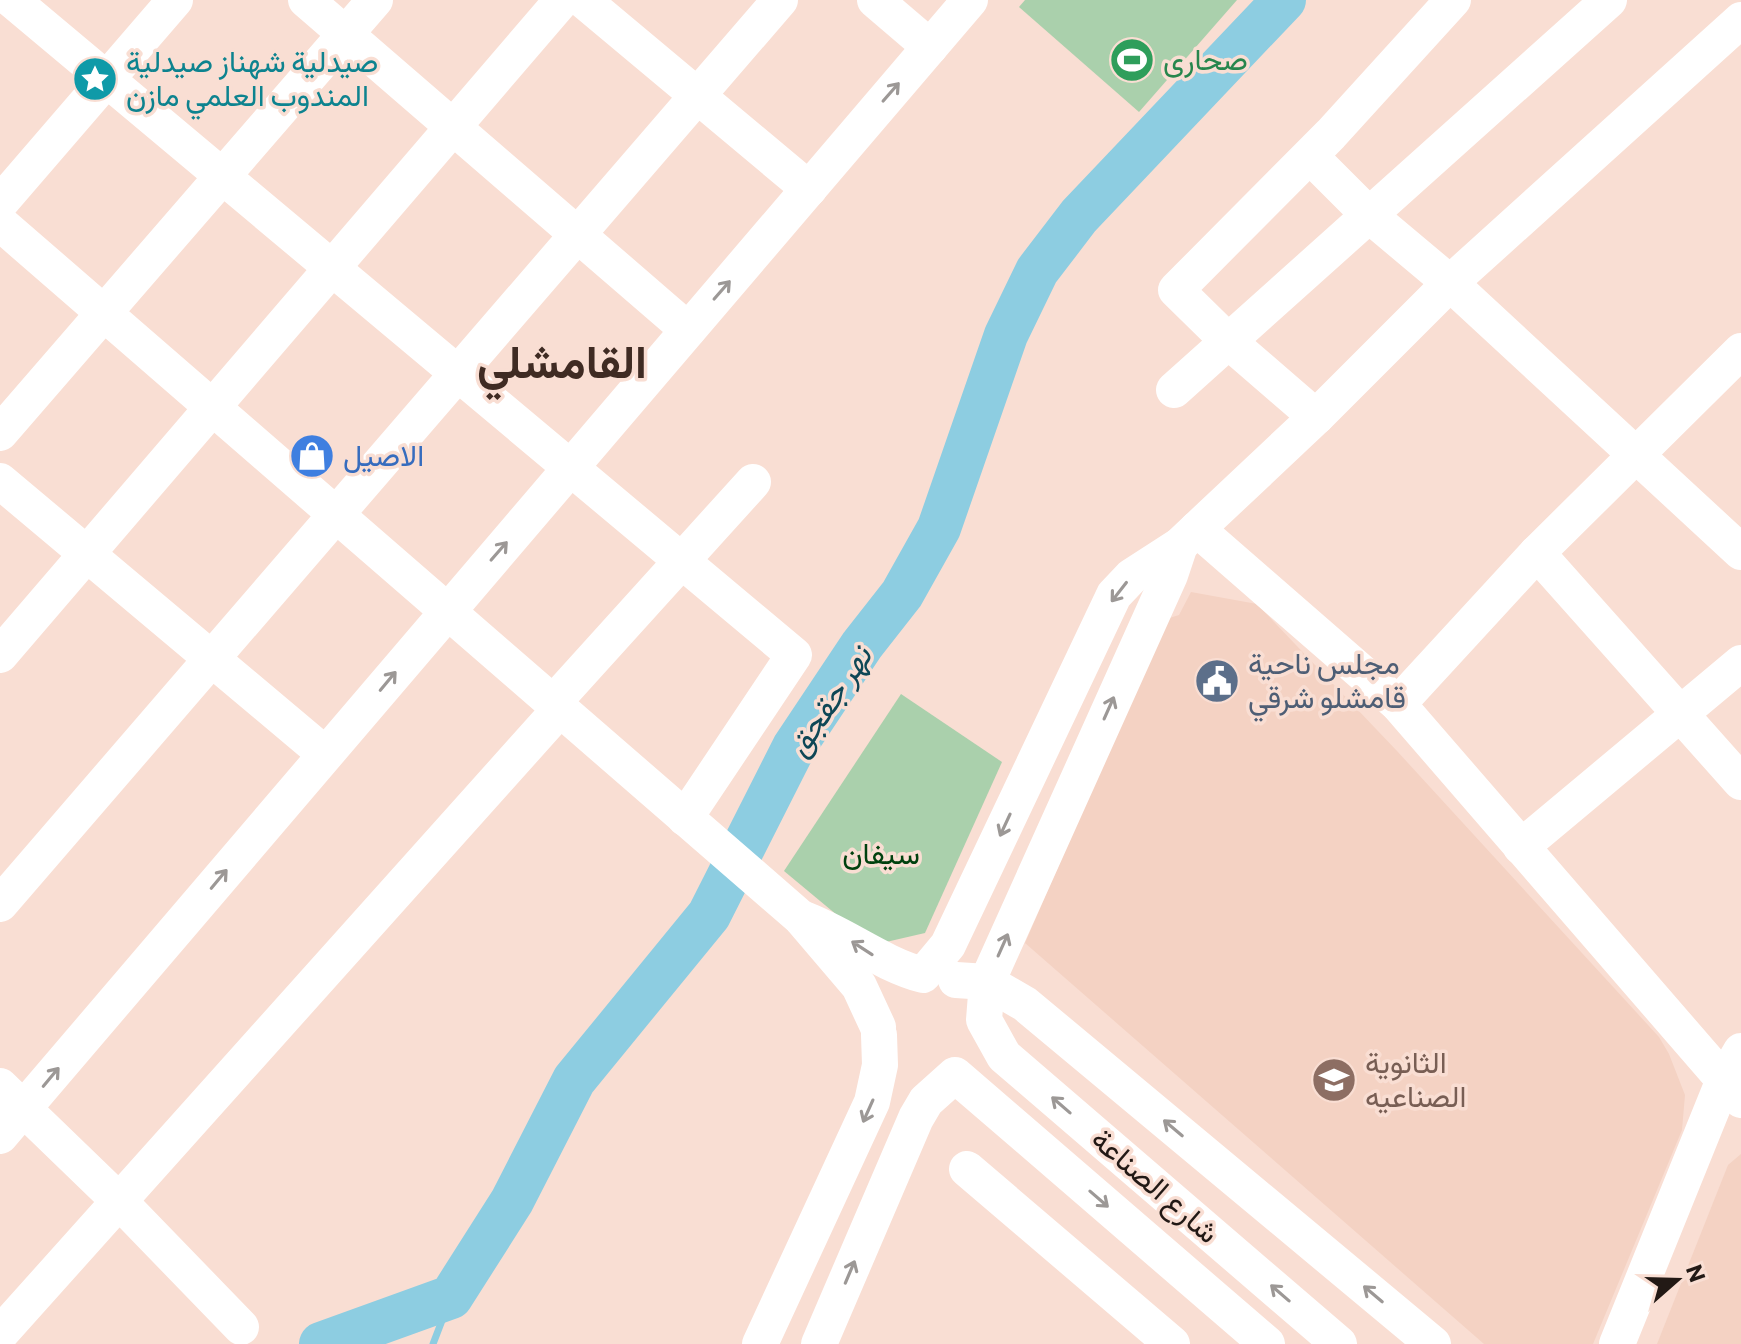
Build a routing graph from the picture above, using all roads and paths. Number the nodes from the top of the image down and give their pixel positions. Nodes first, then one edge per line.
1 (12, 0) edge
2 (148, 0) edge
3 (175, 0) edge
4 (306, 0) edge
5 (375, 0) edge
6 (562, 0) edge
7 (583, 0) edge
8 (780, 0) edge
9 (875, 0) edge
10 (970, 0) edge
11 (1453, 0) edge
12 (1609, 0) edge
13 (1741, 20) edge
14 (345, 34) junction
15 (930, 47) junction
16 (98, 72) junction
17 (697, 96) junction
18 (453, 127) junction
19 (1310, 156) junction
20 (0, 173) edge
21 (222, 176) junction
22 (809, 189) junction
23 (0, 203) edge
24 (1369, 215) junction
25 (0, 223) edge
26 (577, 235) junction
27 (332, 268) junction
28 (1450, 283) junction
29 (104, 313) junction
30 (688, 330) junction
31 (1228, 341) junction
32 (1741, 351) edge
33 (457, 373) junction
34 (1174, 390) dead end
35 (212, 407) junction
36 (1316, 417) junction
37 (0, 433) edge
38 (1635, 454) junction
39 (570, 468) junction
40 (0, 481) edge
41 (753, 482) dead end
42 (336, 515) junction
43 (1188, 537) junction
44 (1741, 552) edge
45 (1537, 553) junction
46 (87, 554) junction
47 (681, 561) junction
48 (448, 611) junction
49 (0, 655) edge
50 (211, 659) junction
51 (1741, 663) edge
52 (1398, 704) junction
53 (557, 706) junction
54 (1679, 714) junction
55 (325, 754) junction
56 (1741, 782) edge
57 (692, 824) junction
58 (1521, 847) junction
59 (0, 904) edge
60 (801, 918) junction
61 (955, 979) junction
62 (984, 1020) junction
63 (879, 1031) junction
64 (1741, 1051) edge
65 (955, 1075) junction
66 (1732, 1091) edge
67 (13, 1097) edge
68 (0, 1136) edge
69 (967, 1169) dead end
70 (118, 1200) junction
71 (241, 1327) dead end
72 (0, 1334) edge
73 (760, 1344) edge
74 (819, 1344) edge
75 (1172, 1344) edge
76 (1267, 1344) edge
77 (1339, 1344) edge
78 (1433, 1344) edge
79 (1617, 1344) edge

1 - 16 street
2 - 16 street
3 - 16 street
4 - 14 street
5 - 14 street
6 - 18 street
7 - 17 street
8 - 17 street
9 - 15 street
10 - 15 street
11 - 19 street
12 - 24 street
13 - 28 street
14 - 18 street
14 - 21 street
22 -> 15 street
16 - 20 street
16 - 21 street
16 - 23 street
17 - 22 street
17 - 26 street
18 - 26 street
18 - 27 street
19 - 24 street
19 - 31 street
21 - 27 street
21 - 29 street
30 -> 22 street
24 - 28 street
24 - 31 street
25 - 29 street
26 - 30 street
26 - 33 street
27 - 33 street
27 - 35 street
28 - 36 street
28 - 38 street
29 - 35 street
29 - 37 street
30 - 39 street
31 - 34 street
31 - 36 street
32 - 38 street
33 - 39 street
33 - 42 street
35 - 42 street
35 - 46 street
36 - 43 street
38 - 44 street
38 - 45 street
39 - 47 street
48 -> 39 street
40 - 46 street
41 - 47 street
42 - 48 street
42 - 50 street
43 - 52 street
61 -> 43 street
43 -> 61 street
45 - 52 street
45 - 54 street
46 - 49 street
46 - 50 street
47 - 53 street
47 - 57 street
48 - 53 street
55 -> 48 street
50 - 55 street
50 - 59 street
51 - 54 street
52 - 58 street
53 - 57 street
53 - 70 street
54 - 56 street
54 - 58 street
67 -> 55 street
57 - 60 street
58 - 66 street
61 -> 60 street
60 - 63 street
61 - 62 street
61 - 63 street
78 -> 61 street
62 - 65 street
77 -> 62 street, شارع الصناعة
63 - 65 street
63 -> 73 street
64 - 66 street
74 -> 65 street
65 -> 76 street
66 - 79 street
67 - 68 street
67 - 70 street
69 - 75 street
70 - 71 street
70 - 72 street

